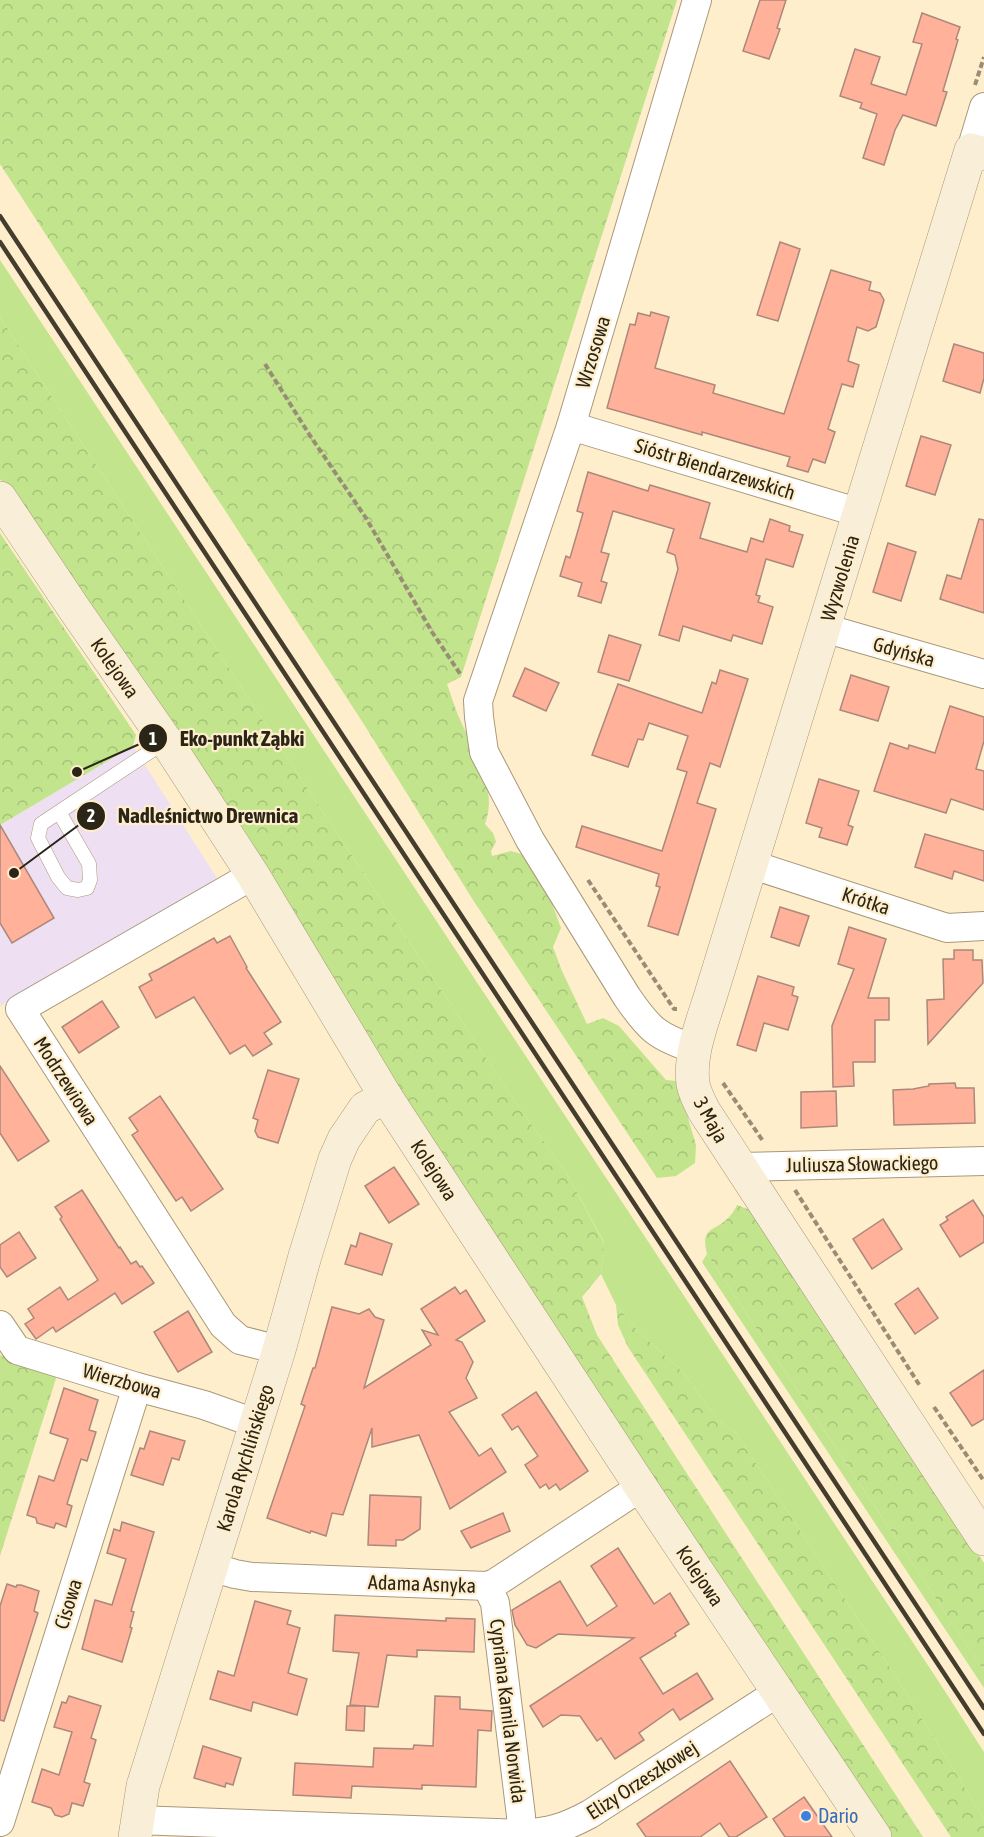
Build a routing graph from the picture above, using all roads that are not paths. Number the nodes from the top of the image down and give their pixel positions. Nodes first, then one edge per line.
1 (697, 0) edge
2 (984, 107) edge
3 (977, 152) edge
4 (571, 426) junction
5 (0, 498) edge
6 (860, 513) junction
7 (824, 628) junction
8 (984, 675) edge
9 (166, 741) junction
10 (59, 812) junction
11 (750, 864) junction
12 (253, 875) junction
13 (984, 926) edge
14 (694, 1049) junction
15 (386, 1097) junction
16 (984, 1161) edge
17 (739, 1167) junction
18 (0, 1325) edge
19 (279, 1350) junction
20 (137, 1386) junction
21 (255, 1423) junction
22 (641, 1488) junction
23 (984, 1539) edge
24 (211, 1567) junction
25 (487, 1586) junction
26 (777, 1693) junction
27 (0, 1822) edge
28 (135, 1829) edge
29 (521, 1836) edge
30 (875, 1837) edge

1 - 4 street, Wrzosowa
2 - 3 street, Wyzwolenia
3 - 6 street, Wyzwolenia
4 - 6 street, Sióstr Biendarzewskich
4 - 14 street, Wrzosowa
5 - 9 street, Kolejowa
6 - 7 street, Wyzwolenia
7 - 8 street, Gdyńska
7 - 11 street, Wyzwolenia
9 - 10 lane
9 - 12 street, Kolejowa
10 - 10 lane
11 - 13 street, Krótka
11 - 14 street, Wyzwolenia
12 - 15 street, Kolejowa
12 - 19 street, Modrzewiowa
14 - 17 street, 3 Maja
15 - 19 street, Karola Rychlińskiego
15 - 22 street, Kolejowa
16 - 17 street, Juliusza Słowackiego
17 - 23 street, 3 Maja
18 - 20 street, Wierzbowa
19 - 21 street, Karola Rychlińskiego
20 - 21 street, Wierzbowa
20 - 27 street, Cisowa
21 - 24 street, Karola Rychlińskiego
22 - 25 street, Adama Asnyka
22 - 26 street, Kolejowa
24 - 25 street, Adama Asnyka
24 - 28 street, Karola Rychlińskiego
25 - 29 street, Cypriana Kamila Norwida
26 - 29 street, Elizy Orzeszkowej
26 - 30 street, Kolejowa
28 - 29 street, Elizy Orzeszkowej

